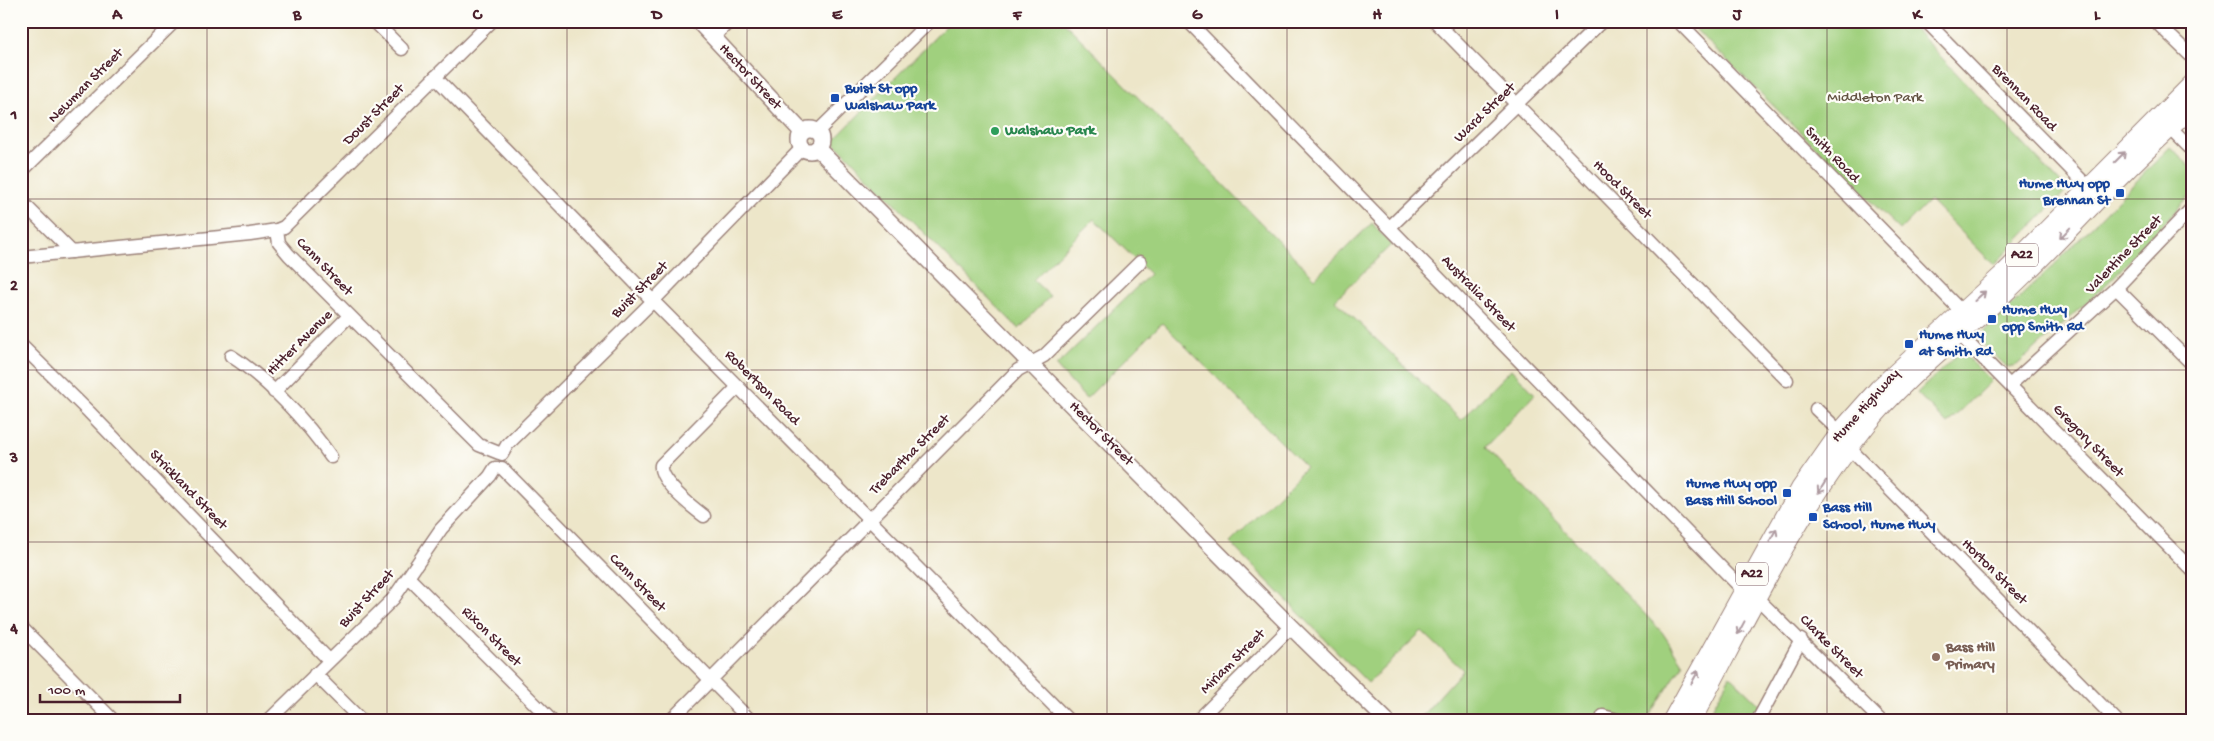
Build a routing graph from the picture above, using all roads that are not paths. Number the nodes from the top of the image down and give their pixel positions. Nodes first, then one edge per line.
1 (374, 21) edge
2 (492, 21) edge
3 (698, 21) edge
4 (730, 21) edge
5 (930, 21) edge
6 (1188, 21) edge
7 (1435, 21) edge
8 (1602, 21) edge
9 (1678, 21) edge
10 (1926, 21) edge
11 (2155, 21) edge
12 (174, 22) edge
13 (713, 37) junction
14 (402, 49) dead end
15 (2193, 58) edge
16 (435, 77) junction
17 (2193, 83) edge
18 (1516, 105) junction
19 (2193, 106) edge
20 (2165, 122) junction
21 (802, 132) junction
22 (817, 132) junction
23 (802, 148) junction
24 (817, 148) junction
25 (2193, 151) edge
26 (21, 172) edge
27 (2094, 193) junction
28 (21, 200) edge
29 (2193, 207) edge
30 (1390, 227) junction
31 (277, 230) junction
32 (72, 252) junction
33 (21, 257) edge
34 (1140, 262) dead end
35 (2116, 288) junction
36 (653, 301) junction
37 (1962, 312) junction
38 (349, 316) junction
39 (1960, 335) junction
40 (21, 345) edge
41 (230, 356) dead end
42 (1030, 363) junction
43 (2193, 365) edge
44 (1787, 380) dead end
45 (2010, 386) junction
46 (738, 387) junction
47 (274, 392) junction
48 (1816, 409) dead end
49 (1845, 440) junction
50 (500, 453) junction
51 (331, 457) dead end
52 (498, 468) junction
53 (704, 516) dead end
54 (868, 519) junction
55 (2193, 571) edge
56 (409, 578) junction
57 (1750, 594) junction
58 (21, 627) edge
59 (1291, 627) junction
60 (1801, 640) junction
61 (329, 660) junction
62 (315, 674) junction
63 (710, 679) junction
64 (1603, 716) dead end
65 (113, 720) edge
66 (269, 720) edge
67 (361, 720) edge
68 (551, 720) edge
69 (671, 720) edge
70 (750, 720) edge
71 (1068, 720) edge
72 (1198, 720) edge
73 (1386, 720) edge
74 (1618, 720) edge
75 (1672, 720) edge
76 (1692, 720) edge
77 (1758, 720) edge
78 (1880, 720) edge
79 (2116, 720) edge

1 - 14 street
2 - 16 street, Doust Street
3 - 13 main road, Hector Street
4 - 13 street
5 - 22 street
6 - 30 street, Australia Street
7 - 18 street, Hood Street
8 - 18 street, Ward Street
9 - 37 street, Smith Road
10 - 27 street, Brennan Road
11 - 15 street
12 - 26 street, Newman Street
13 - 21 main road, Hector Street
16 - 31 street, Doust Street
16 - 36 street, Robertson Road
17 - 20 highway, Hume Highway / A22
18 - 30 street, Ward Street
18 - 44 street, Hood Street
19 - 20 highway, Hume Highway / A22
20 - 25 street
20 - 27 highway, Hume Highway / A22
21 - 22 main road
21 - 23 main road
22 - 24 main road
23 - 24 main road
23 - 36 street, Buist Street
24 - 42 main road, Hector Street
37 -> 27 highway, Hume Highway / A22
27 -> 39 highway, Hume Highway / A22
28 - 32 street
29 - 35 street, Valentine Street
30 - 57 street, Australia Street
31 - 32 street, Cann Street
31 - 38 street, Cann Street
32 - 33 street, Cann Street
34 - 42 street, Trebartha Street
35 - 43 street
35 - 45 street, Valentine Street
36 - 46 street, Robertson Road
36 - 50 street, Buist Street
37 - 49 highway, Hume Highway / A22
38 - 47 street, Hitter Avenue
38 - 50 street, Cann Street
39 - 45 street, Gregory Street
39 - 49 highway, Hume Highway / A22
40 - 61 street, Strickland Street
41 - 47 street, Hitter Avenue
42 - 54 street, Trebartha Street
42 - 59 main road, Hector Street
45 - 55 street, Gregory Street
46 - 53 street
46 - 54 street, Robertson Road
47 - 51 street, Hitter Avenue
48 - 49 street
49 - 57 highway, Hume Highway / A22
49 - 79 street, Horton Street
50 - 52 street
52 - 56 street, Buist Street
52 - 63 street, Cann Street
54 - 63 street, Trebartha Street
54 - 71 street, Robertson Road
56 - 61 street, Buist Street
56 - 68 street, Rixon Street
57 - 60 street, Clarke Street
75 -> 57 highway, Hume Highway / A22
57 -> 76 highway, Hume Highway / A22
58 - 65 street
59 - 72 street, Miriam Street
59 - 73 main road, Hector Street
60 - 77 street
60 - 78 street, Clarke Street
61 - 62 street, Buist Street
62 - 66 street, Buist Street
62 - 67 street
63 - 69 street
63 - 70 street, Cann Street
64 - 74 street

